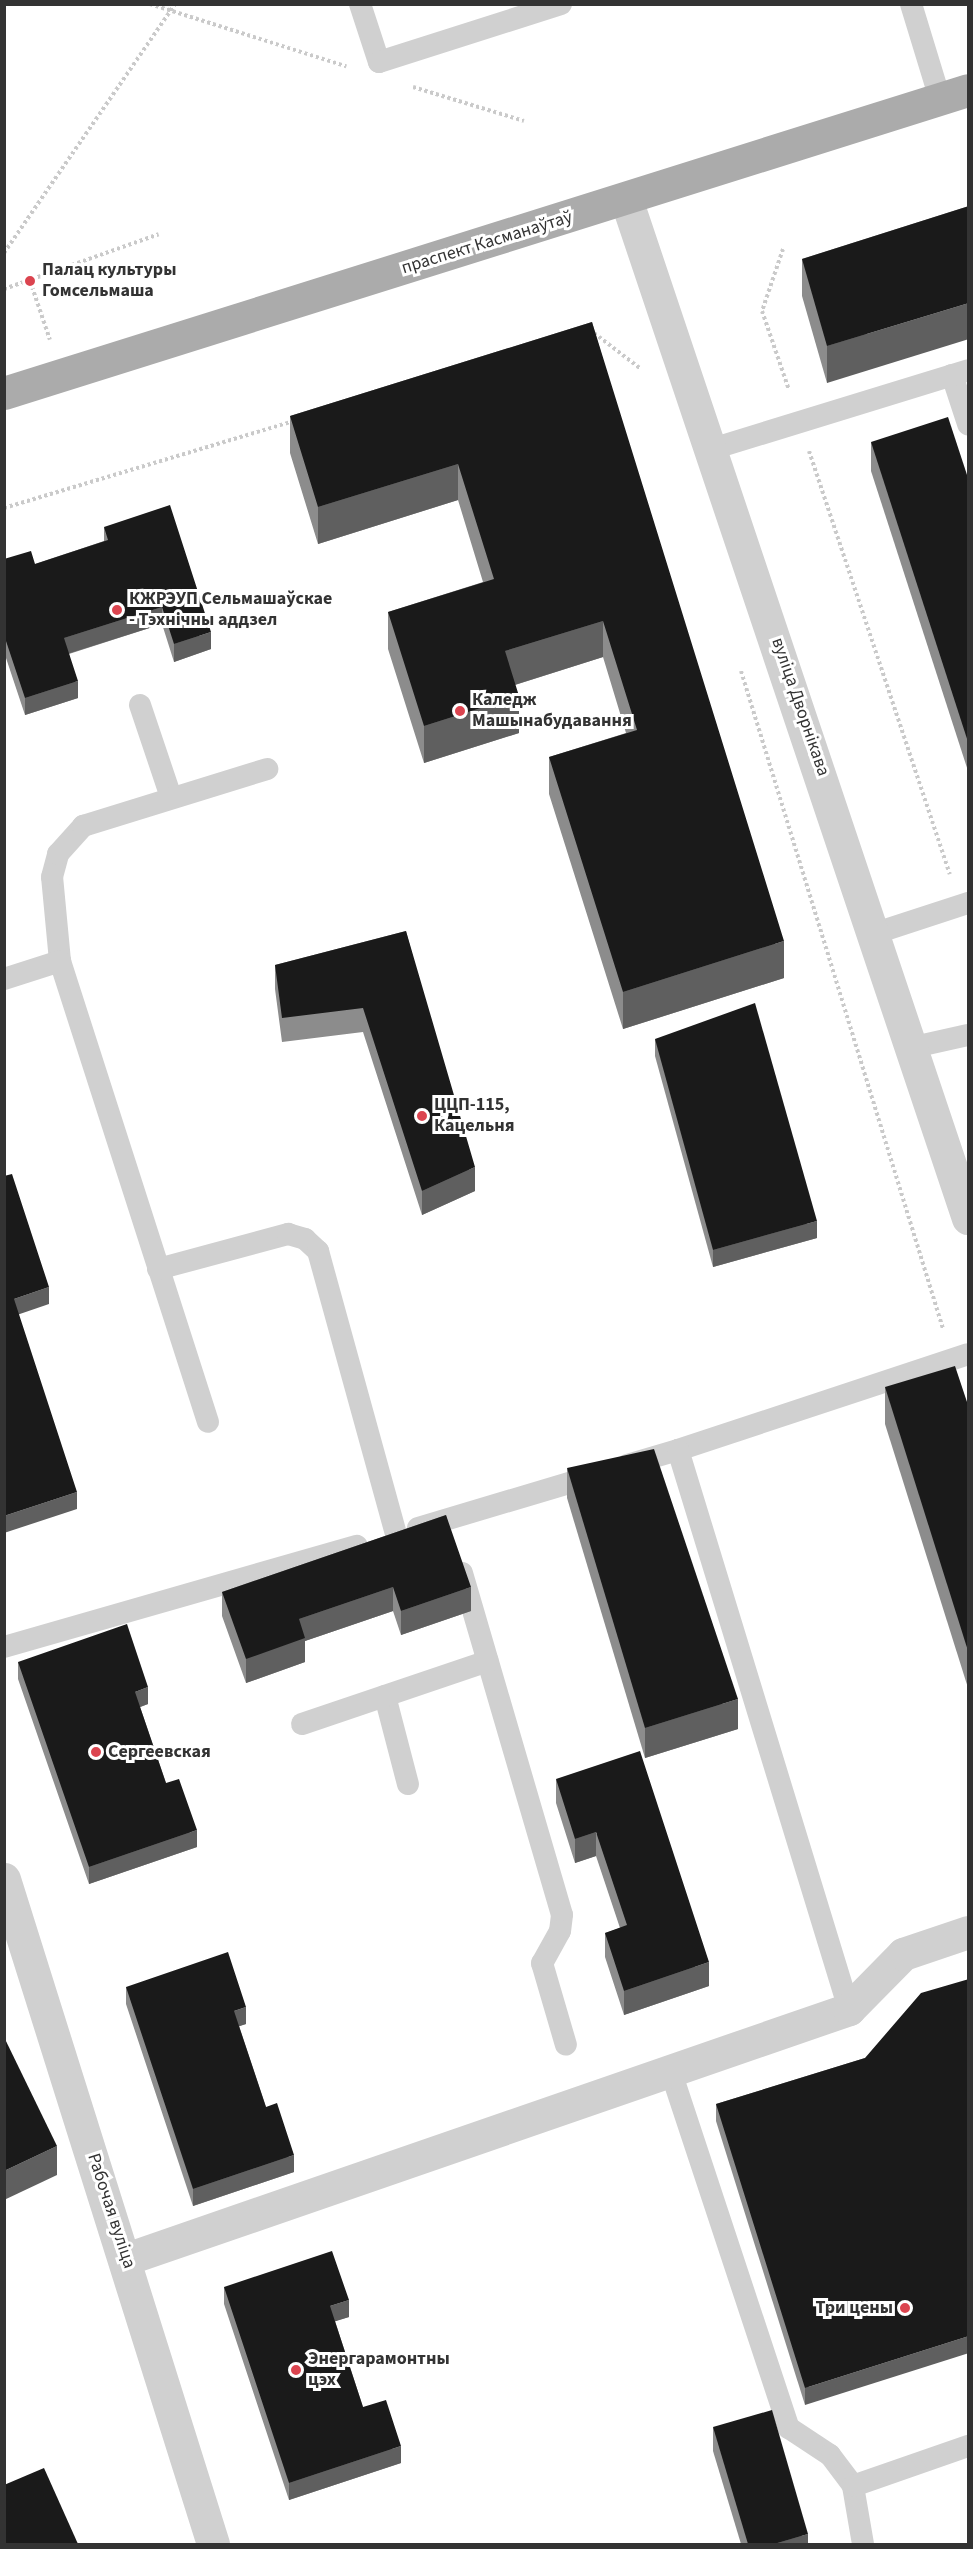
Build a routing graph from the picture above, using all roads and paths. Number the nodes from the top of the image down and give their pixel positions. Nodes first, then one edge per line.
1 (150, 4) edge
2 (175, 4) edge
3 (360, 4) edge
4 (561, 4) edge
5 (911, 4) edge
6 (171, 12) junction
7 (353, 68) dead end
8 (410, 86) dead end
9 (954, 95) edge
10 (524, 121) dead end
11 (626, 199) junction
12 (159, 234) dead end
13 (783, 249) dead end
14 (4, 253) edge
15 (30, 281) junction
16 (4, 289) edge
17 (580, 335) edge
18 (60, 373) junction
19 (960, 373) edge
20 (647, 374) dead end
21 (4, 393) edge
22 (298, 420) edge
23 (800, 422) junction
24 (969, 424) edge
25 (712, 448) junction
26 (4, 508) edge
27 (736, 657) dead end
28 (140, 705) dead end
29 (267, 769) dead end
30 (171, 797) junction
31 (965, 905) edge
32 (876, 933) junction
33 (60, 962) junction
34 (4, 979) edge
35 (969, 1035) edge
36 (914, 1047) junction
37 (969, 1218) edge
38 (158, 1269) junction
39 (961, 1357) edge
40 (208, 1422) dead end
41 (678, 1450) junction
42 (447, 1520) junction
43 (396, 1535) junction
44 (4, 1647) edge
45 (488, 1661) junction
46 (385, 1696) junction
47 (302, 1724) dead end
48 (408, 1784) dead end
49 (4, 1879) edge
50 (969, 1932) edge
51 (849, 2009) junction
52 (566, 2045) dead end
53 (672, 2074) junction
54 (126, 2259) junction
55 (969, 2446) edge
56 (853, 2486) junction
57 (213, 2544) edge
58 (864, 2544) edge

1 - 6 path
2 - 6 path
3 - 4 lane
5 - 9 lane
6 - 7 path
6 - 14 path
8 - 10 path
9 - 11 main road, праспект Касманаўтаў
11 - 18 main road, праспект Касманаўтаў
11 - 25 street, вуліца Дворнікава
12 - 15 path
13 - 23 path
15 - 16 path
15 - 18 path
17 - 20 path
18 - 21 main road, праспект Касманаўтаў
19 - 23 lane
19 - 24 lane
22 - 26 path
23 - 25 lane
23 - 31 path
25 - 32 street, вуліца Дворнікава
27 - 39 path
28 - 30 lane
29 - 30 lane
30 - 33 lane
31 - 32 lane
32 - 36 street, вуліца Дворнікава
33 - 34 lane
33 - 38 lane
35 - 36 lane
36 - 37 street, вуліца Дворнікава
38 - 40 lane
38 - 43 lane
39 - 41 lane
41 - 42 lane
41 - 51 lane
42 - 43 lane
42 - 45 lane
43 - 44 lane
45 - 46 lane
45 - 52 lane
46 - 47 lane
46 - 48 lane
49 - 54 street, Рабочая вуліца
50 - 51 street
51 - 53 street
53 - 54 street
53 - 56 lane
54 - 57 street, Рабочая вуліца
55 - 56 lane
56 - 58 lane

